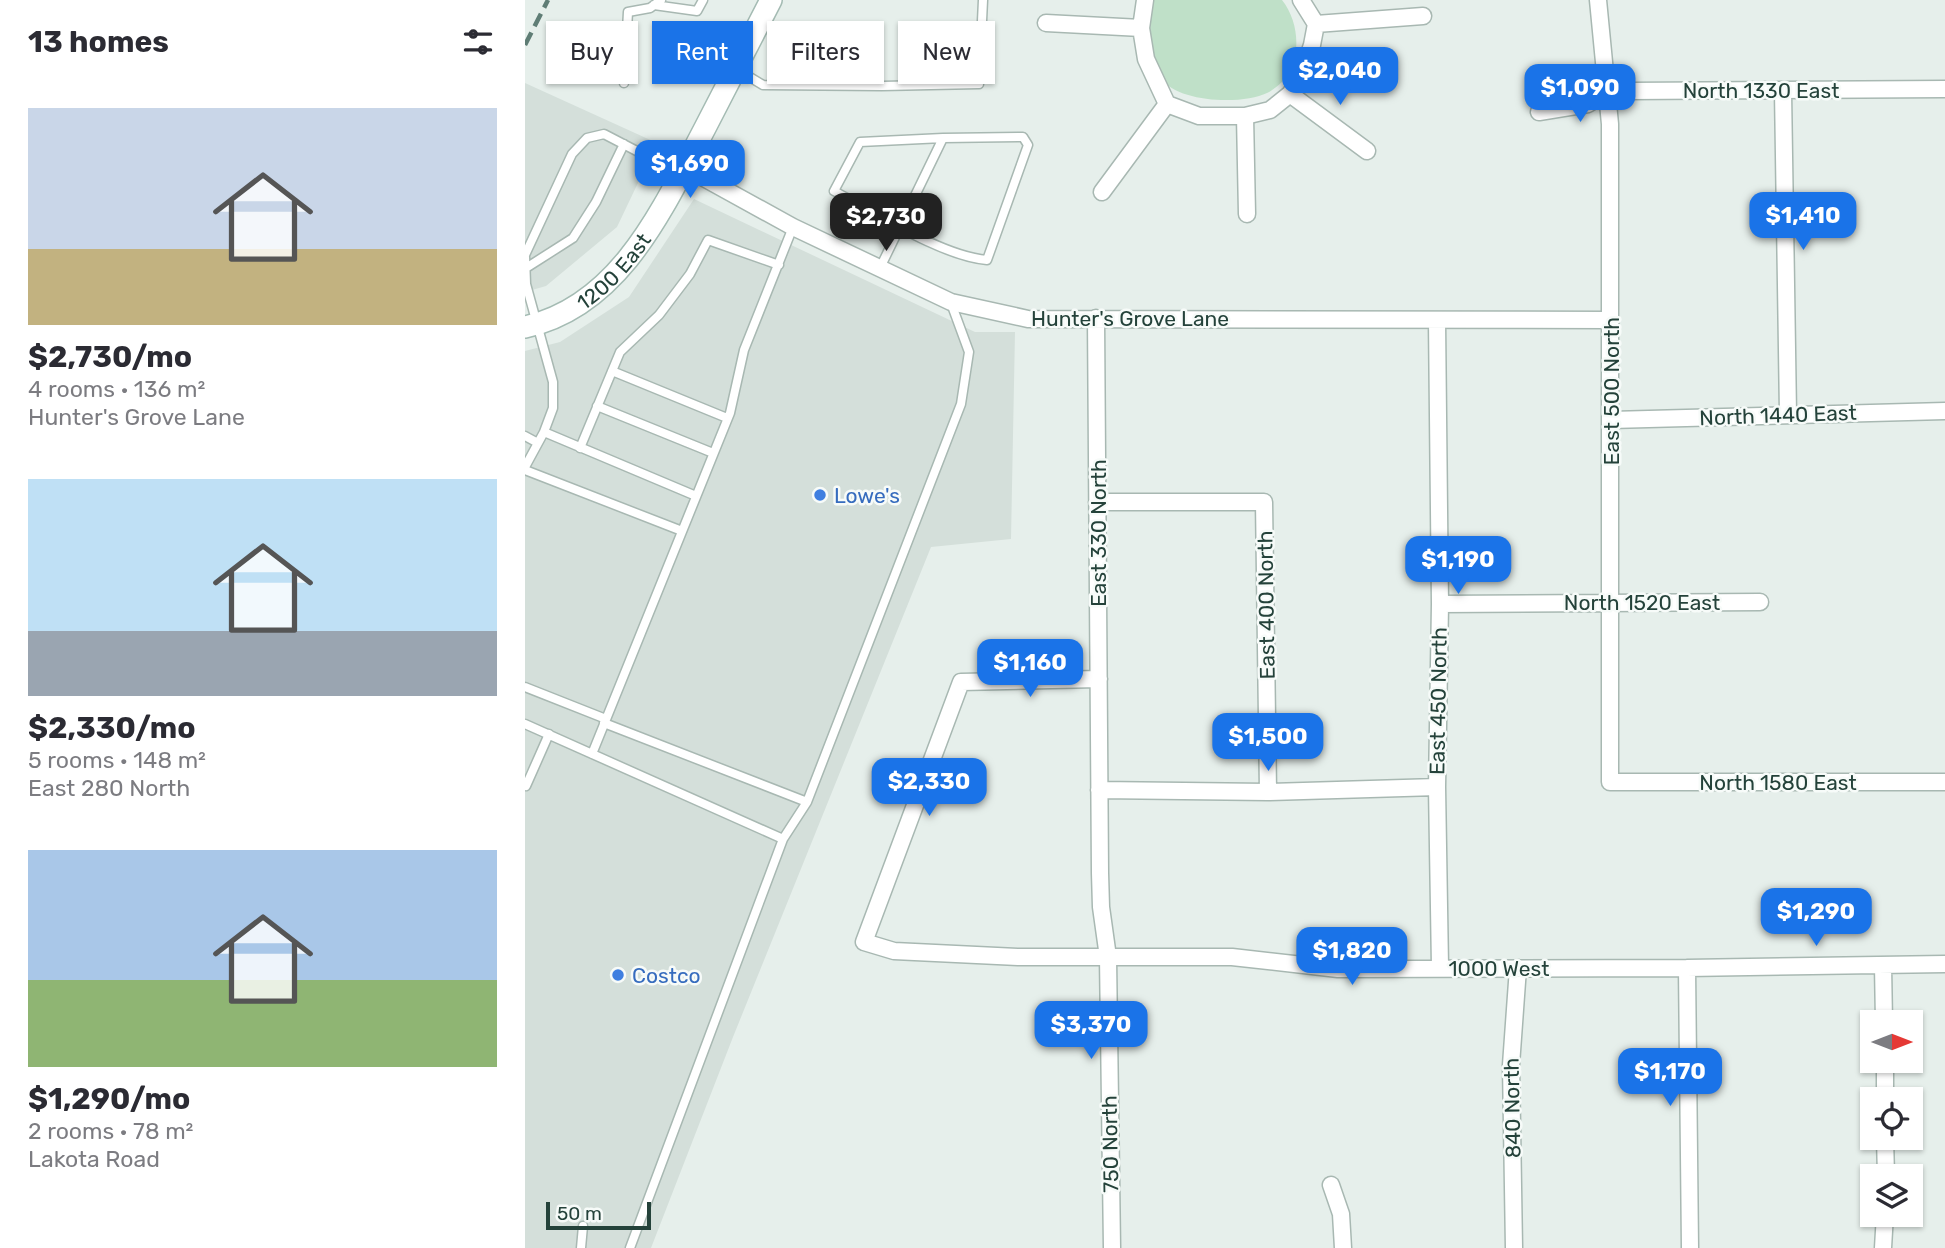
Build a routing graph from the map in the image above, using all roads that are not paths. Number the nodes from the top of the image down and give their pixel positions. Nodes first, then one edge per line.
1 (703, 0) edge
2 (771, 0) edge
3 (983, 0) edge
4 (1145, 0) edge
5 (1301, 0) edge
6 (1598, 0) edge
7 (658, 3) edge
8 (1423, 16) dead end
9 (627, 21) edge
10 (1046, 23) dead end
11 (1316, 24) junction
12 (1141, 29) junction
13 (753, 34) edge
14 (753, 79) edge
15 (727, 84) edge
16 (1945, 89) edge
17 (1783, 91) junction
18 (1606, 93) junction
19 (1290, 94) junction
20 (1167, 104) junction
21 (1539, 111) dead end
22 (1245, 116) junction
23 (943, 138) junction
24 (624, 144) junction
25 (1367, 150) dead end
26 (684, 167) junction
27 (1102, 192) dead end
28 (1247, 214) dead end
29 (901, 226) junction
30 (793, 227) junction
31 (525, 256) edge
32 (779, 265) junction
33 (526, 268) edge
34 (879, 270) junction
35 (951, 302) junction
36 (1096, 318) junction
37 (1611, 320) junction
38 (1437, 321) junction
39 (531, 325) edge
40 (612, 371) junction
41 (597, 406) junction
42 (1945, 411) edge
43 (1788, 414) junction
44 (727, 418) junction
45 (1611, 420) junction
46 (544, 432) junction
47 (525, 436) edge
48 (538, 443) junction
49 (580, 448) junction
50 (713, 453) junction
51 (525, 468) edge
52 (696, 496) junction
53 (1097, 502) junction
54 (681, 531) junction
55 (1610, 602) junction
56 (1760, 602) dead end
57 (1440, 604) junction
58 (1099, 680) junction
59 (525, 687) edge
60 (605, 721) junction
61 (525, 724) edge
62 (549, 734) junction
63 (592, 754) junction
64 (1611, 782) joint
65 (1945, 782) edge
66 (526, 786) edge
67 (1437, 787) junction
68 (1099, 790) junction
69 (1268, 792) junction
70 (807, 802) junction
71 (783, 839) junction
72 (1100, 873) joint
73 (1108, 957) junction
74 (1945, 964) edge
75 (1883, 965) junction
76 (1440, 967) junction
77 (1517, 968) junction
78 (1687, 968) junction
79 (1884, 1010) edge
80 (1331, 1185) dead end
81 (583, 1226) dead end
82 (1884, 1227) edge
83 (581, 1248) edge
84 (630, 1248) edge
85 (1112, 1248) edge
86 (1343, 1248) edge
87 (1514, 1248) edge
88 (1691, 1248) edge
89 (1883, 1248) edge

1 - 7 lane
2 - 13 main road, 1200 East
3 - 14 lane
4 - 12 street
5 - 11 street
6 - 18 street, East 500 North
7 - 9 lane
8 - 11 street
10 - 12 street
11 - 19 street
12 - 20 street
15 - 26 main road, 1200 East
16 - 17 street, North 1330 East
17 - 18 street, North 1330 East
17 - 43 street
18 - 21 street, North 1330 East
18 - 37 street, East 500 North
19 - 22 street
19 - 25 street
20 - 22 street
20 - 27 street
22 - 28 street
23 - 29 lane
23 - 29 lane
23 - 29 lane
24 - 26 lane
24 - 31 lane
24 - 33 lane
26 - 30 street, Hunter's Grove Lane
26 - 39 main road, 1200 East
29 - 34 lane
30 - 32 lane
30 - 34 street, Hunter's Grove Lane
31 - 33 lane
32 - 40 lane
32 - 44 lane
33 - 39 lane
34 - 35 street, Hunter's Grove Lane
35 - 36 street, Hunter's Grove Lane
35 - 70 lane
36 - 38 street, Hunter's Grove Lane
36 - 53 street, East 330 North
37 - 38 street, Hunter's Grove Lane
37 - 45 street, East 500 North
38 - 57 street, East 450 North
39 - 46 lane
40 - 41 lane
40 - 44 lane
41 - 49 lane
41 - 50 lane
42 - 43 street, North 1440 East
43 - 45 street, North 1440 East
44 - 50 lane
45 - 55 street, East 500 North
46 - 48 lane
46 - 49 lane
47 - 48 lane
48 - 51 lane
49 - 52 lane
50 - 52 lane
51 - 54 lane
52 - 54 lane
53 - 58 street, East 330 North
53 - 69 street, East 400 North
54 - 60 lane
55 - 56 street, North 1520 East
55 - 57 street, North 1520 East
55 - 64 street, East 500 North
57 - 67 street, East 450 North
58 - 68 street, East 330 North
58 - 73 street, 1000 West
59 - 60 lane
60 - 63 lane
60 - 70 lane
61 - 62 lane
62 - 63 lane
62 - 66 lane
63 - 71 lane
64 - 65 street, North 1580 East
67 - 69 street
67 - 76 street, East 450 North
68 - 69 street
68 - 72 street, East 330 North
70 - 71 lane
71 - 84 lane
72 - 73 street, 750 North
73 - 76 street, 1000 West
73 - 85 street, 750 North
74 - 75 street, 1000 West
75 - 78 street, 1000 West
75 - 79 street
76 - 77 street, 1000 West
77 - 78 street, 1000 West
77 - 87 street, 840 North
78 - 88 street
80 - 86 street
81 - 83 lane
82 - 89 street

